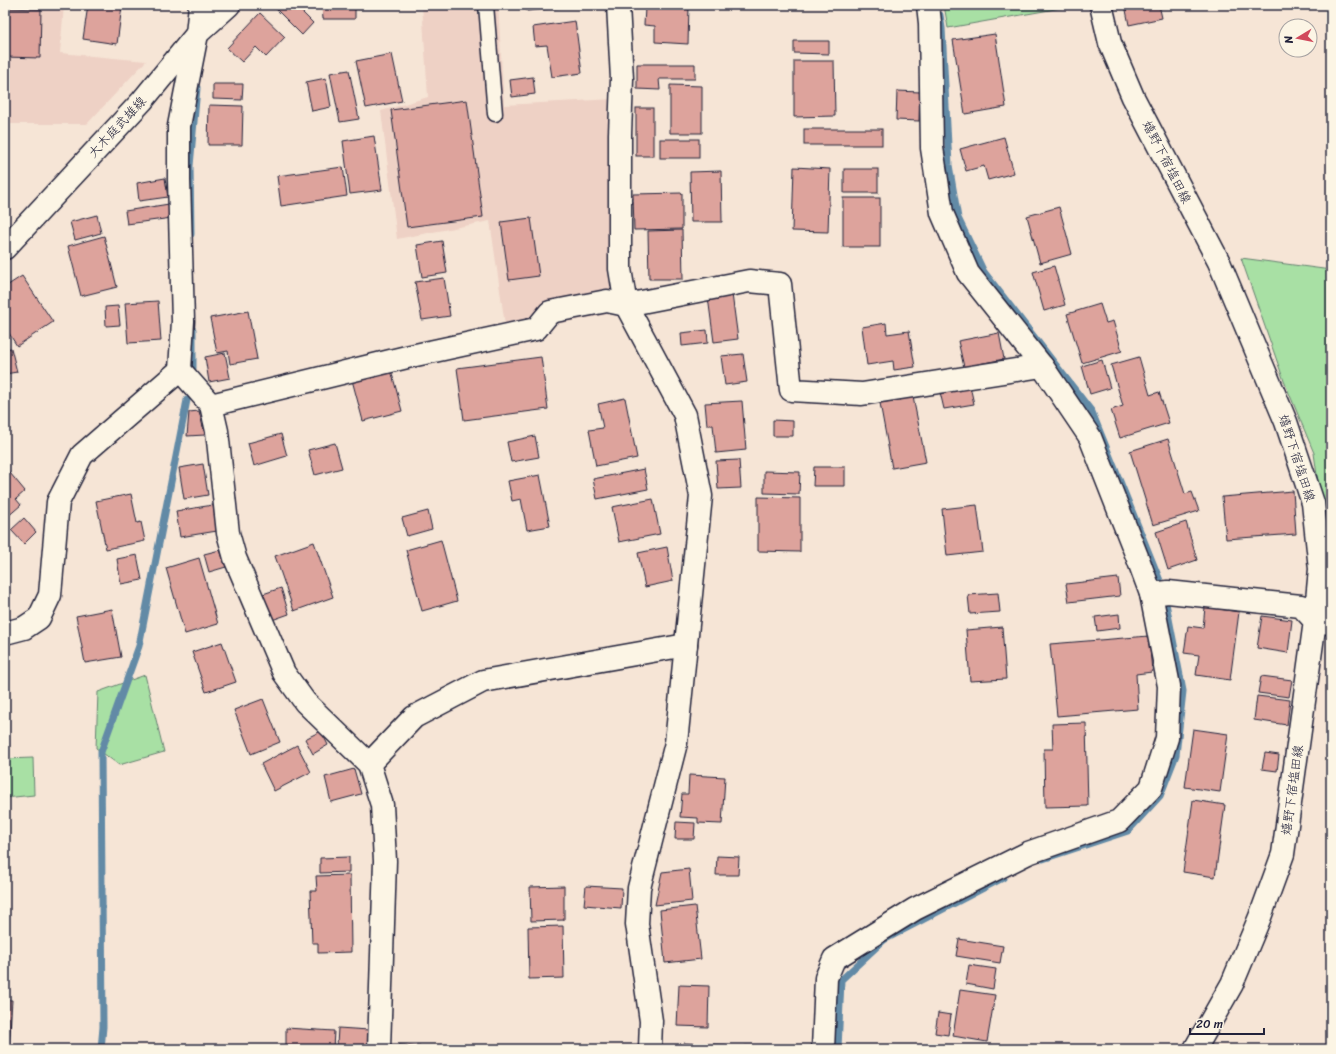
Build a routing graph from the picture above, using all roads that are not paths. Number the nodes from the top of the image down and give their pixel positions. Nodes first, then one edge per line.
1 (200, 5) edge
2 (229, 5) edge
3 (486, 5) edge
4 (618, 5) edge
5 (928, 5) edge
6 (1101, 5) edge
7 (197, 34) junction
8 (495, 114) dead end
9 (5, 248) edge
10 (626, 305) junction
11 (1042, 366) junction
12 (180, 370) junction
13 (210, 405) junction
14 (1160, 593) junction
15 (1323, 622) edge
16 (5, 633) edge
17 (686, 645) junction
18 (369, 764) junction
19 (379, 1049) edge
20 (650, 1049) edge
21 (824, 1049) edge
22 (1195, 1049) edge

1 - 7 street
2 - 7 street, 大木庭武雄線
3 - 8 lane
4 - 10 street
5 - 11 street
6 - 15 street, 嬉野下宿塩田線
7 - 9 street, 大木庭武雄線
7 - 12 street
10 - 11 street
10 - 13 street
10 - 17 street
11 - 14 street
12 - 13 street
12 - 16 street
13 - 18 street
14 - 15 street
14 - 21 street
15 - 22 street, 嬉野下宿塩田線
17 - 18 street
17 - 20 street
18 - 19 street

